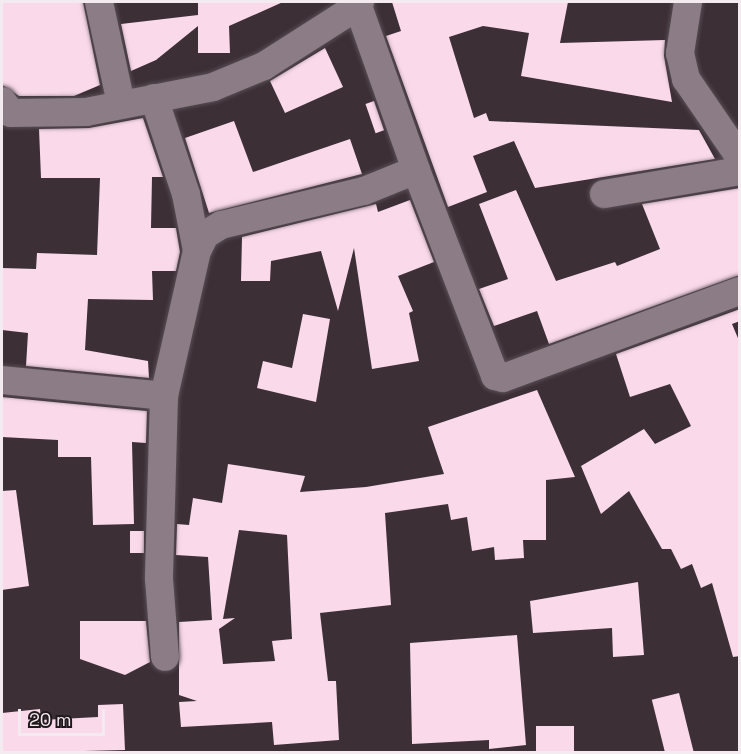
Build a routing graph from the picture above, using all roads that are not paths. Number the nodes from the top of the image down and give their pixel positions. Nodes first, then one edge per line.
1 (99, 2) edge
2 (688, 2) edge
3 (359, 4) edge
4 (154, 98) junction
5 (2, 101) edge
6 (121, 104) junction
7 (740, 158) edge
8 (416, 170) junction
9 (740, 171) edge
10 (604, 194) dead end
11 (197, 251) junction
12 (740, 291) edge
13 (2, 380) edge
14 (164, 396) junction
15 (165, 657) dead end

1 - 6 street
2 - 7 street
3 - 4 street
3 - 8 street
4 - 6 street
4 - 11 street
5 - 6 street
8 - 11 street
8 - 12 street
9 - 10 street
11 - 14 street
13 - 14 street
14 - 15 street

